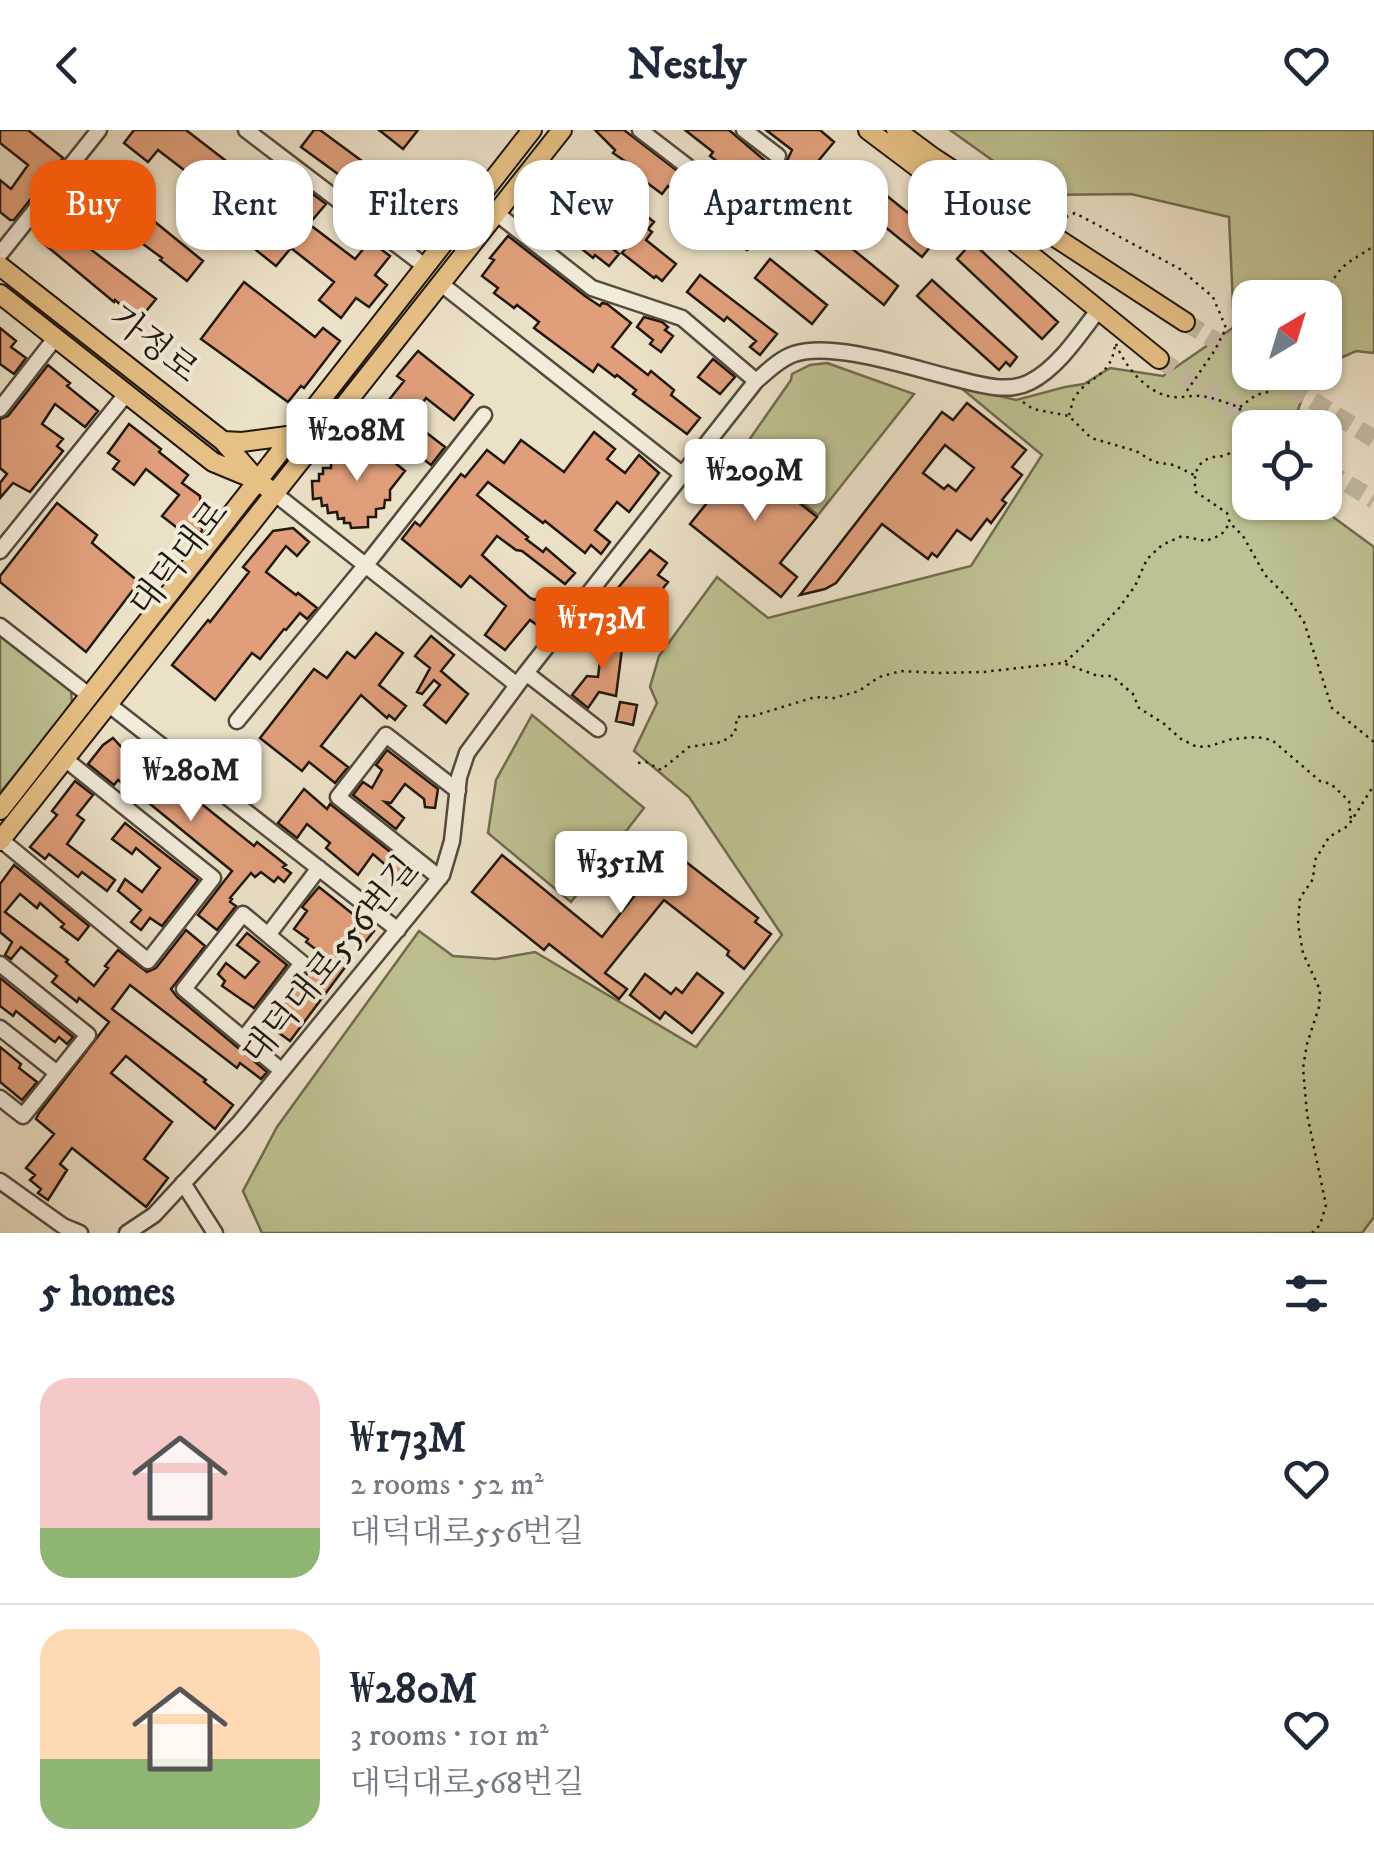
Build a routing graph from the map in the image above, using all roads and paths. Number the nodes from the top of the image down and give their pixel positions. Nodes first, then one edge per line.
1 (99, 130) edge
2 (246, 130) edge
3 (532, 130) edge
4 (562, 130) edge
5 (640, 130) edge
6 (744, 130) edge
7 (868, 130) edge
8 (896, 130) edge
9 (778, 156) dead end
10 (679, 160) edge
11 (937, 160) edge
12 (496, 213) junction
13 (1067, 216) edge
14 (1127, 240) dead end
15 (1067, 244) edge
16 (1374, 246) edge
17 (0, 254) edge
18 (0, 266) edge
19 (426, 267) junction
20 (1332, 280) edge
21 (440, 283) junction
22 (0, 294) edge
23 (1099, 309) junction
24 (1185, 322) tunnel mouth
25 (56, 337) junction
26 (1159, 359) tunnel mouth
27 (756, 381) junction
28 (1000, 387) junction
29 (1272, 390) edge
30 (127, 393) junction
31 (1239, 408) junction
32 (0, 409) edge
33 (484, 416) dead end
34 (1069, 416) junction
35 (295, 436) junction
36 (224, 441) junction
37 (682, 474) junction
38 (1196, 476) junction
39 (266, 487) junction
40 (1230, 523) junction
41 (0, 551) edge
42 (364, 566) junction
43 (0, 626) edge
44 (1064, 663) junction
45 (521, 679) junction
46 (90, 696) junction
47 (108, 704) junction
48 (236, 721) dead end
49 (598, 729) dead end
50 (1374, 742) edge
51 (65, 759) junction
52 (638, 763) dead end
53 (1374, 785) edge
54 (458, 792) junction
55 (0, 810) edge
56 (1352, 820) junction
57 (0, 841) edge
58 (319, 868) junction
59 (440, 878) junction
60 (398, 930) junction
61 (268, 935) junction
62 (0, 964) edge
63 (0, 1028) edge
64 (244, 1038) junction
65 (282, 1071) junction
66 (58, 1073) junction
67 (0, 1098) edge
68 (0, 1181) edge
69 (183, 1184) junction
70 (80, 1233) edge
71 (127, 1233) edge
72 (215, 1233) edge
73 (1312, 1233) edge

1 - 17 street
2 - 19 street
3 - 19 main road, 대덕대로
4 - 12 main road, 대덕대로
5 - 10 street
6 - 9 street
7 - 23 main road
8 - 11 main road
12 - 21 main road, 대덕대로
12 - 27 street
13 - 14 path
15 - 24 main road
16 - 20 path
18 - 36 main road, 가정로
19 - 35 main road, 대덕대로
21 - 37 street
21 - 39 main road, 대덕대로
22 - 25 main road, 가정로
23 - 26 main road
23 - 28 street, 대덕대로556번길
25 - 30 main road, 가정로
25 - 32 street, 가정로
27 - 28 street, 대덕대로556번길
27 - 37 street, 대덕대로556번길
28 - 34 path
29 - 31 path
30 - 39 main road, 가정로
30 - 41 street, 가정로
31 - 34 path
31 - 38 path
33 - 42 street
34 - 38 path
35 - 36 main road
35 - 39 main road, 대덕대로
36 - 39 main road, 가정로
37 - 45 street, 대덕대로556번길
38 - 40 path
39 - 42 street
39 - 46 main road, 대덕대로
39 - 47 main road, 대덕대로
40 - 44 path
40 - 50 path
42 - 45 street
42 - 48 street
43 - 46 street
44 - 52 path
44 - 56 path
45 - 49 street
45 - 54 street, 대덕대로556번길
46 - 55 main road, 대덕대로
47 - 51 main road, 대덕대로
47 - 58 street
51 - 57 main road, 대덕대로
51 - 57 street
53 - 56 path
54 - 59 street, 대덕대로556번길
54 - 59 street
56 - 73 path
58 - 60 street
58 - 61 street
59 - 60 street, 대덕대로556번길
60 - 65 street, 대덕대로556번길
61 - 64 street, 대덕대로556번길
61 - 64 street
62 - 66 street
63 - 66 street
64 - 65 street
65 - 69 street, 대덕대로556번길
66 - 67 street
68 - 70 street
69 - 71 street, 대덕대로556번길
69 - 72 street

